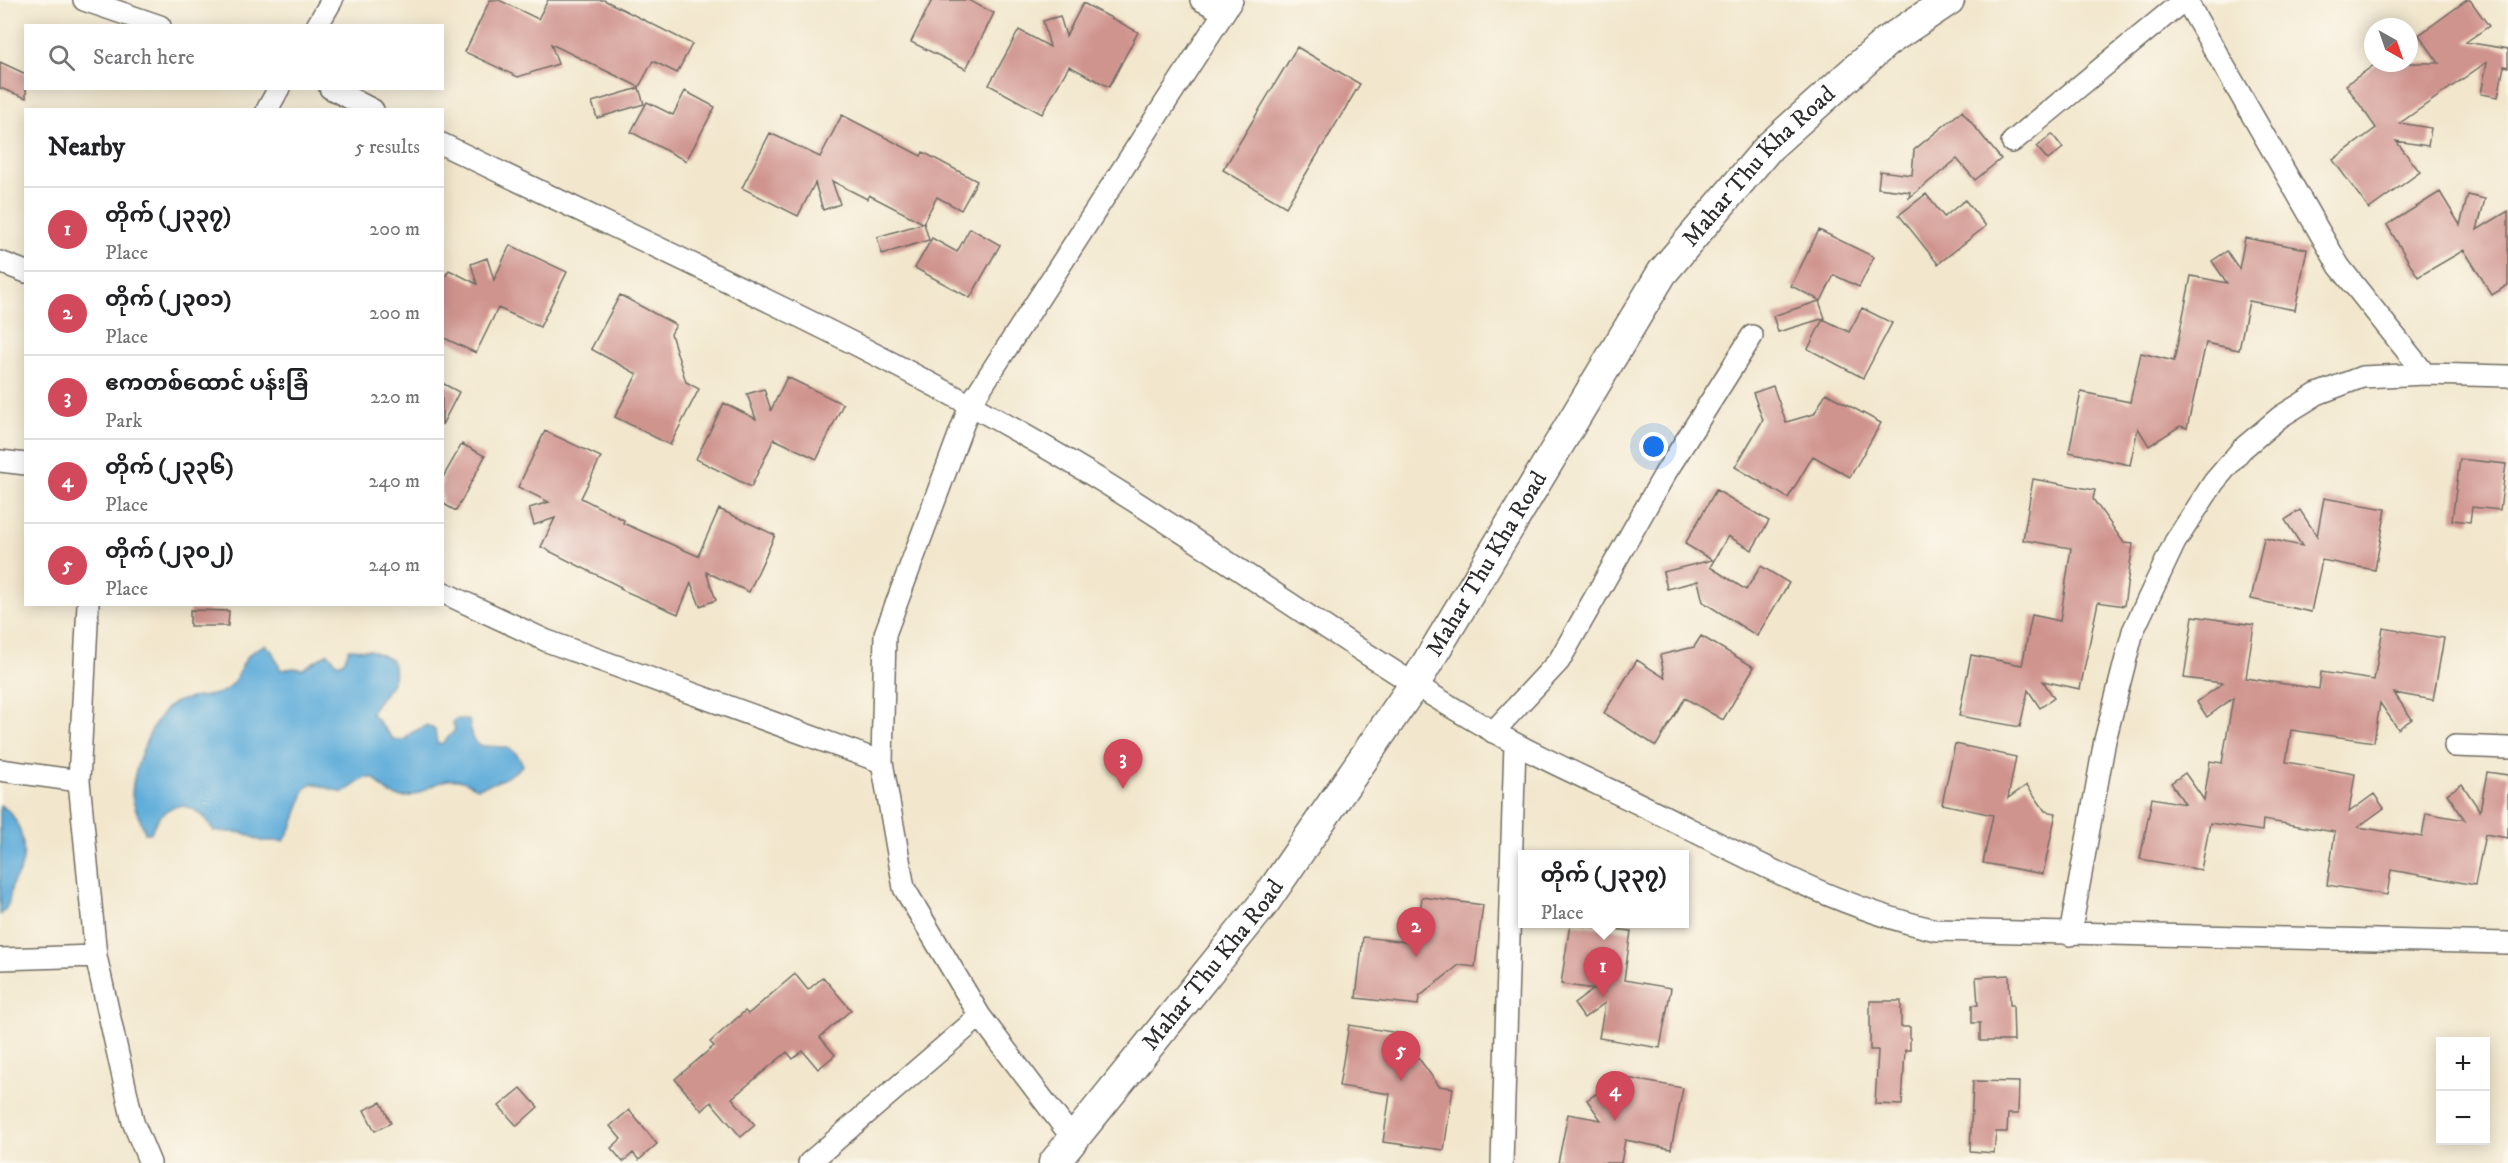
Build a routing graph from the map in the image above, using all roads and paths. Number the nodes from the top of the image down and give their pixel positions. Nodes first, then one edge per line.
1 (84, 0) edge
2 (332, 0) edge
3 (1201, 0) edge
4 (1949, 0) edge
5 (2185, 0) edge
6 (1228, 6) edge
7 (154, 24) edge
8 (317, 24) edge
9 (278, 90) edge
10 (334, 90) edge
11 (268, 108) edge
12 (369, 108) edge
13 (2012, 142) dead end
14 (444, 145) edge
15 (0, 262) edge
16 (24, 271) edge
17 (1752, 336) dead end
18 (2425, 374) junction
19 (2508, 376) edge
20 (971, 403) junction
21 (0, 460) edge
22 (24, 464) edge
23 (444, 593) edge
24 (88, 606) edge
25 (1414, 685) junction
26 (1493, 732) junction
27 (1515, 744) junction
28 (2455, 746) dead end
29 (2508, 748) edge
30 (882, 762) junction
31 (0, 770) edge
32 (79, 782) junction
33 (2070, 935) junction
34 (2508, 943) edge
35 (96, 956) junction
36 (0, 959) edge
37 (980, 1016) junction
38 (1073, 1139) junction
39 (150, 1163) edge
40 (809, 1163) edge
41 (1054, 1163) edge
42 (1502, 1163) edge

1 - 7 street
2 - 8 street
3 - 6 street
4 - 25 main road, Mahar Thu Kha Road
5 - 13 street
5 - 18 street
6 - 20 street
9 - 11 street
10 - 12 street
14 - 20 street
15 - 16 street
17 - 26 street
18 - 19 street
18 - 33 street
20 - 25 street
20 - 30 street
21 - 22 street
23 - 30 street
24 - 32 street
25 - 26 street
25 - 38 main road, Mahar Thu Kha Road
26 - 27 street
27 - 33 street
27 - 42 street
28 - 29 street
30 - 37 street
31 - 32 street
32 - 35 street
33 - 34 street
35 - 36 street
35 - 39 street
37 - 38 street
37 - 40 street
38 - 41 main road, Mahar Thu Kha Road

